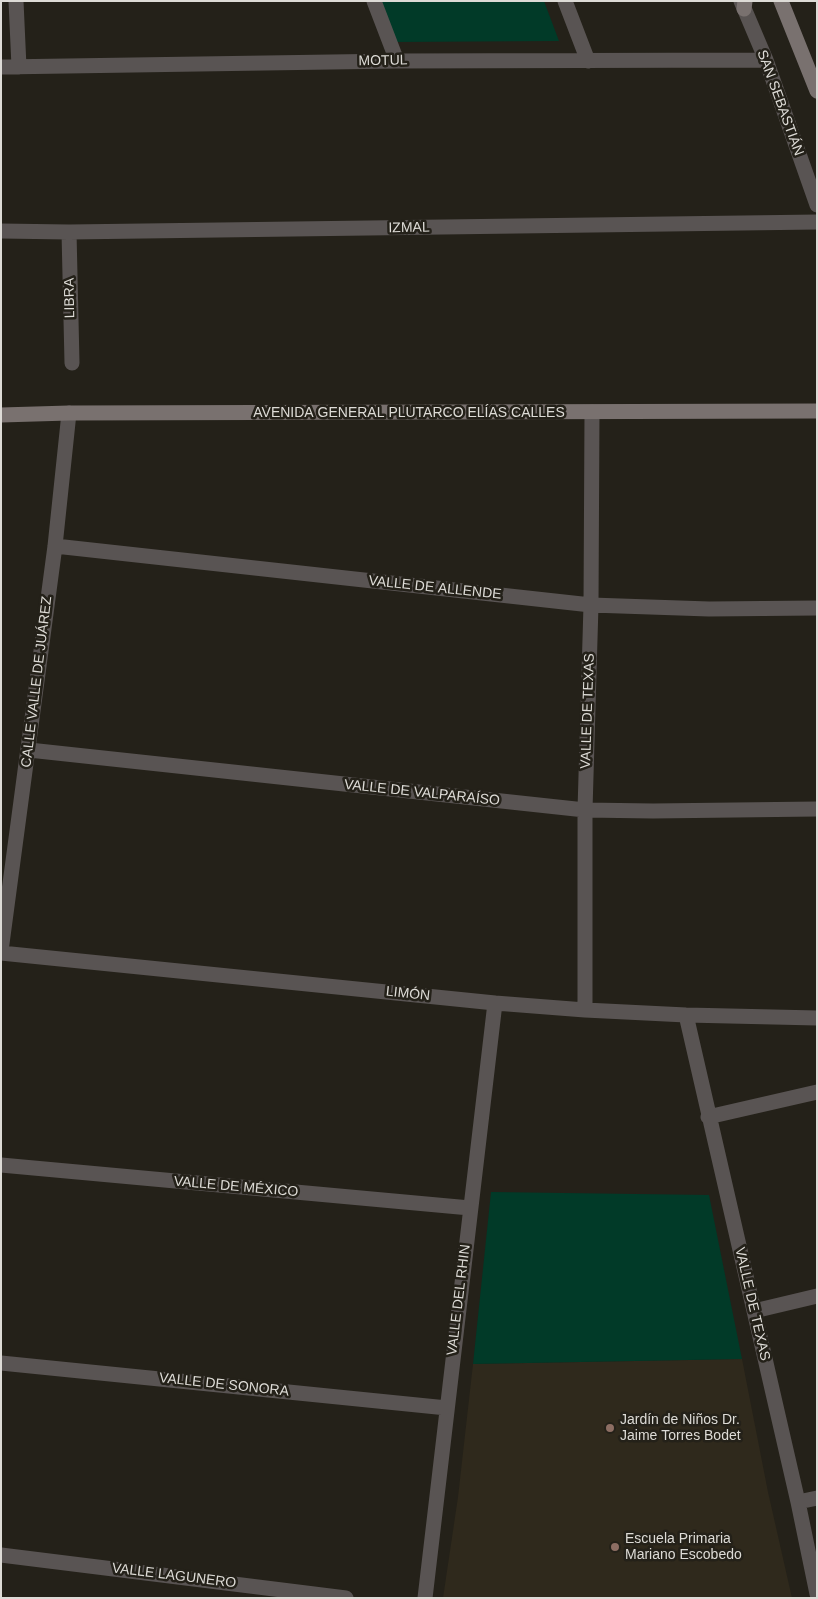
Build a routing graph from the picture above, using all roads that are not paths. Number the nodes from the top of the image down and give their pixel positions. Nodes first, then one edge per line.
1 (16, 1) edge
2 (374, 1) edge
3 (565, 1) edge
4 (781, 1) edge
5 (744, 4) edge
6 (766, 60) junction
7 (397, 61) junction
8 (588, 61) junction
9 (1, 67) edge
10 (19, 67) junction
11 (817, 91) edge
12 (817, 205) edge
13 (817, 222) edge
14 (1, 231) edge
15 (69, 232) junction
16 (72, 363) dead end
17 (817, 411) edge
18 (592, 412) junction
19 (69, 413) junction
20 (1, 415) edge
21 (55, 546) junction
22 (591, 605) junction
23 (817, 608) edge
24 (28, 750) junction
25 (817, 809) edge
26 (585, 810) junction
27 (1, 952) edge
28 (494, 1003) junction
29 (585, 1010) junction
30 (686, 1015) junction
31 (817, 1018) edge
32 (817, 1092) edge
33 (708, 1117) junction
34 (1, 1165) edge
35 (470, 1208) junction
36 (817, 1296) edge
37 (754, 1311) junction
38 (1, 1363) edge
39 (447, 1408) junction
40 (817, 1498) edge
41 (798, 1502) junction
42 (1, 1555) edge
43 (817, 1594) edge
44 (346, 1598) edge
45 (425, 1598) edge

1 - 10 street
2 - 7 street
3 - 8 street
4 - 11 street
5 - 6 street, SAN SEBASTIÁN
6 - 8 street, MOTUL
6 - 12 street, SAN SEBASTIÁN
7 - 8 street, MOTUL
7 - 10 street, MOTUL
9 - 10 street, MOTUL
13 - 15 street, IZMAL
14 - 15 street, IZMAL
15 - 16 street, LIBRA
17 - 18 street, AVENIDA GENERAL PLUTARCO ELÍAS CALLES
18 - 19 street, AVENIDA GENERAL PLUTARCO ELÍAS CALLES
18 - 22 street, VALLE DE TEXAS
19 - 20 street, AVENIDA GENERAL PLUTARCO ELÍAS CALLES
19 - 21 street, CALLE VALLE DE JUÁREZ
21 - 22 street, VALLE DE ALLENDE
21 - 24 street, CALLE VALLE DE JUÁREZ
22 - 23 street, VALLE DE ALLENDE
22 - 26 street, VALLE DE TEXAS
24 - 26 street, VALLE DE VALPARAÍSO
24 - 27 street, CALLE VALLE DE JUÁREZ
25 - 26 street, VALLE DE VALPARAÍSO
26 - 29 street, VALLE DE TEXAS
27 - 28 street, LIMÓN
28 - 29 street, LIMÓN
28 - 35 street, VALLE DEL RHIN
29 - 30 street, LIMÓN
30 - 31 street, LIMÓN
30 - 33 street, VALLE DE TEXAS
32 - 33 street
33 - 37 street, VALLE DE TEXAS
34 - 35 street, VALLE DE MÉXICO
35 - 39 street, VALLE DEL RHIN
36 - 37 street
37 - 41 street, VALLE DE TEXAS
38 - 39 street, VALLE DE SONORA
39 - 45 street, VALLE DEL RHIN
40 - 41 street
41 - 43 street, VALLE DE TEXAS
42 - 44 street, VALLE LAGUNERO

